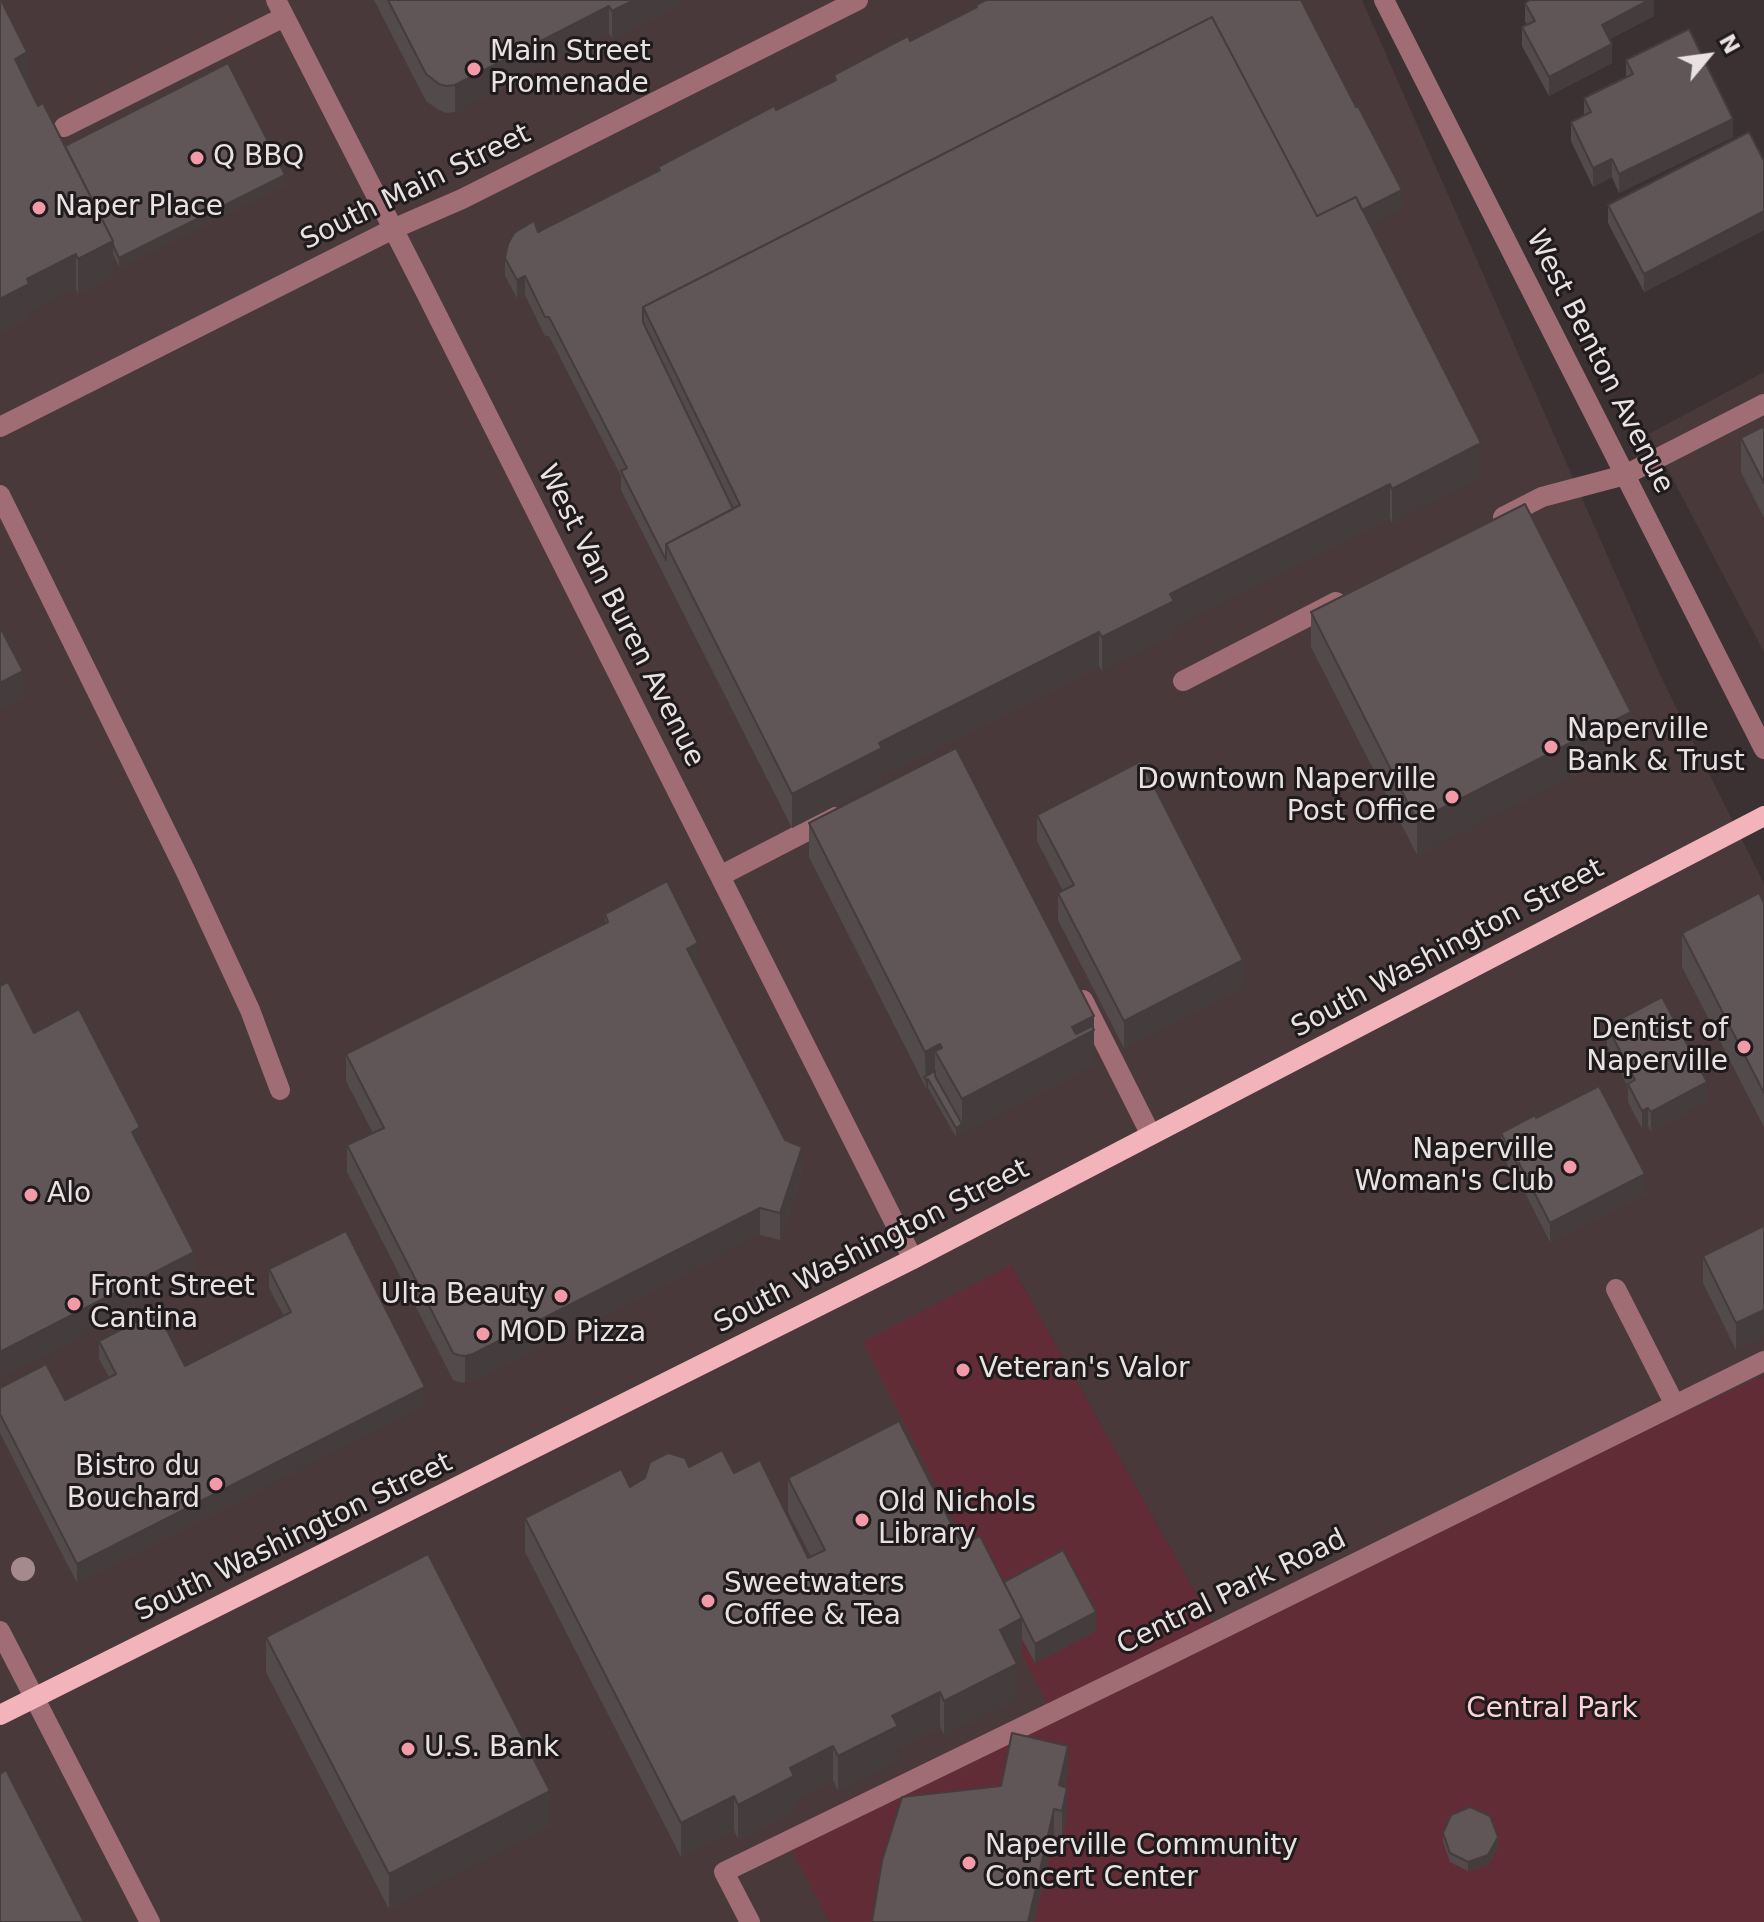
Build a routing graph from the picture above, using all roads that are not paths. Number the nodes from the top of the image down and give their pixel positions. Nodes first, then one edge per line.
1 (858, 0) edge
2 (1384, 0) edge
3 (280, 9) edge
4 (64, 127) dead end
5 (393, 229) junction
6 (1764, 404) edge
7 (0, 427) edge
8 (1625, 475) junction
9 (0, 495) edge
10 (1487, 525) edge
11 (1349, 596) edge
12 (1183, 681) dead end
13 (1764, 749) edge
14 (846, 811) edge
15 (1764, 816) edge
16 (720, 876) junction
17 (1071, 976) edge
18 (280, 1090) dead end
19 (1151, 1135) junction
20 (913, 1259) junction
21 (1616, 1289) dead end
22 (1764, 1361) edge
23 (1675, 1405) junction
24 (0, 1631) edge
25 (33, 1699) junction
26 (0, 1715) edge
27 (150, 1922) edge
28 (750, 1922) edge

1 - 5 street, South Main Street
2 - 8 street, West Benton Avenue
3 - 4 street
3 - 5 street, West Van Buren Avenue
5 - 7 street, South Main Street
5 - 16 street, West Van Buren Avenue
6 - 8 street
8 - 10 street
8 - 13 street, West Benton Avenue
9 - 18 street
11 - 12 street
14 - 16 street
15 - 19 main road, South Washington Street
16 - 20 street, West Van Buren Avenue
17 - 19 street
19 - 20 main road, South Washington Street
20 - 25 main road, South Washington Street
21 - 23 street
22 - 23 street, Central Park Road
23 - 28 street, Central Park Road
24 - 25 street
25 - 26 main road, South Washington Street
25 - 27 street

